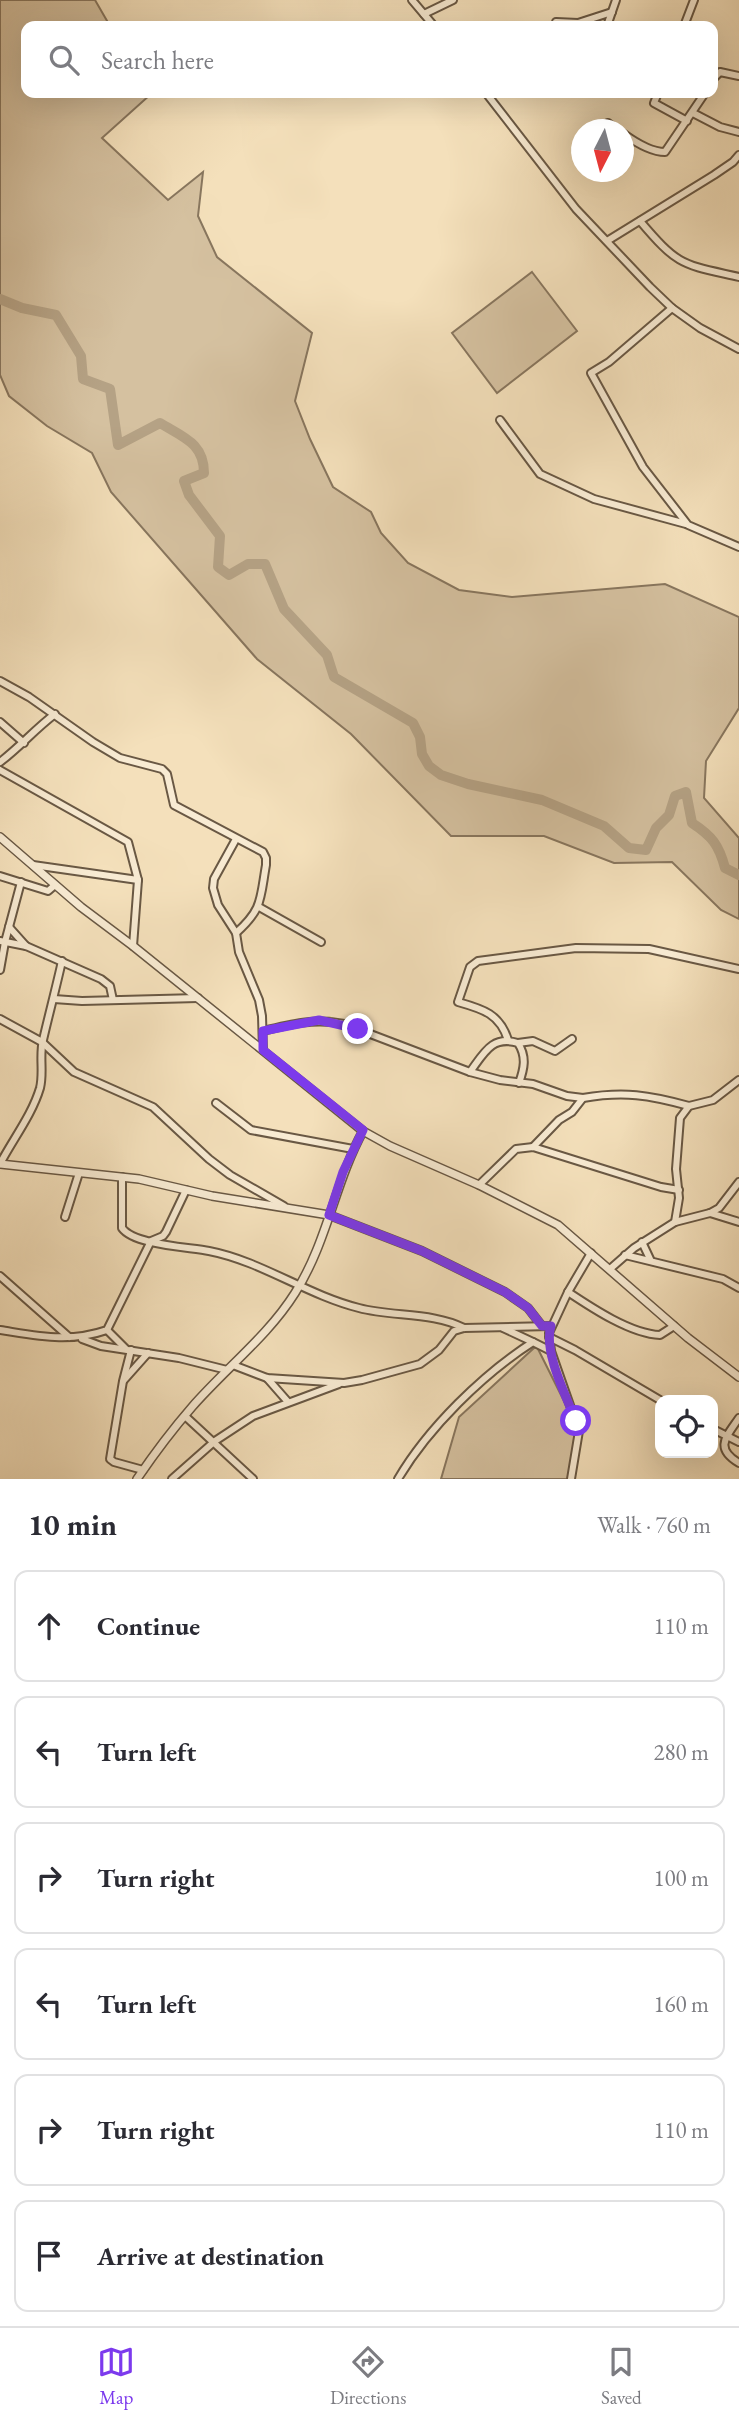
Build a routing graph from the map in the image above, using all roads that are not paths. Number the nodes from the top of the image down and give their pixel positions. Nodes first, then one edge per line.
1 (412, 0) edge
2 (453, 0) edge
3 (616, 0) edge
4 (694, 0) edge
5 (612, 12) junction
6 (424, 14) junction
7 (430, 21) edge
8 (584, 21) edge
9 (609, 21) edge
10 (686, 21) edge
11 (718, 74) edge
12 (739, 76) edge
13 (490, 98) edge
14 (656, 98) edge
15 (702, 98) edge
16 (693, 114) junction
17 (687, 121) junction
18 (739, 132) edge
19 (634, 142) edge
20 (739, 155) edge
21 (640, 221) junction
22 (607, 241) junction
23 (739, 276) edge
24 (672, 308) junction
25 (739, 349) edge
26 (500, 420) dead end
27 (688, 525) junction
28 (739, 547) edge
29 (0, 681) edge
30 (55, 714) junction
31 (0, 722) edge
32 (24, 743) junction
33 (0, 762) edge
34 (0, 770) edge
35 (0, 837) edge
36 (236, 839) junction
37 (33, 865) junction
38 (0, 876) edge
39 (138, 880) junction
40 (22, 882) junction
41 (55, 885) junction
42 (259, 907) junction
43 (9, 926) junction
44 (236, 933) junction
45 (2, 942) edge
46 (321, 942) dead end
47 (26, 946) junction
48 (133, 946) junction
49 (62, 961) junction
50 (739, 969) edge
51 (0, 970) edge
52 (54, 999) junction
53 (198, 999) junction
54 (113, 1000) junction
55 (0, 1020) edge
56 (263, 1031) junction
57 (572, 1039) dead end
58 (509, 1040) junction
59 (42, 1042) junction
60 (518, 1044) junction
61 (263, 1050) junction
62 (470, 1072) junction
63 (739, 1080) edge
64 (519, 1083) junction
65 (583, 1098) junction
66 (216, 1103) dead end
67 (689, 1107) junction
68 (363, 1130) junction
69 (533, 1147) junction
70 (353, 1149) junction
71 (0, 1164) edge
72 (79, 1173) junction
73 (122, 1177) junction
74 (479, 1185) junction
75 (738, 1187) edge
76 (186, 1190) junction
77 (679, 1190) junction
78 (284, 1206) junction
79 (710, 1213) junction
80 (329, 1215) junction
81 (65, 1217) dead end
82 (675, 1222) junction
83 (739, 1222) edge
84 (151, 1241) junction
85 (642, 1242) junction
86 (591, 1253) junction
87 (625, 1255) junction
88 (650, 1259) junction
89 (610, 1269) junction
90 (0, 1276) edge
91 (299, 1286) junction
92 (739, 1289) edge
93 (568, 1292) junction
94 (542, 1326) junction
95 (551, 1326) junction
96 (674, 1326) junction
97 (501, 1327) junction
98 (464, 1328) junction
99 (0, 1330) edge
100 (107, 1330) junction
101 (549, 1337) junction
102 (71, 1338) junction
103 (82, 1339) junction
104 (533, 1342) junction
105 (128, 1349) junction
106 (551, 1351) junction
107 (148, 1353) junction
108 (230, 1367) junction
109 (739, 1377) edge
110 (267, 1378) junction
111 (305, 1380) junction
112 (123, 1381) junction
113 (344, 1383) junction
114 (313, 1394) junction
115 (655, 1397) edge
116 (288, 1402) junction
117 (185, 1416) junction
118 (739, 1419) edge
119 (718, 1431) edge
120 (727, 1435) junction
121 (215, 1441) junction
122 (739, 1442) edge
123 (739, 1463) edge
124 (143, 1470) junction
125 (137, 1479) edge
126 (172, 1479) edge
127 (253, 1479) edge
128 (398, 1479) edge
129 (571, 1479) edge

1 - 6 street
2 - 6 street
3 - 5 street
4 - 10 street
5 - 8 street
5 - 9 street
6 - 7 street
11 - 12 street
13 - 22 street
14 - 17 street
15 - 16 street
16 - 17 street
16 - 18 street
17 - 19 street
20 - 21 street
21 - 22 street
21 - 23 street
22 - 24 street
24 - 25 street
24 - 27 street
26 - 27 street
27 - 28 street
29 - 30 street
30 - 32 street
30 - 36 street
31 - 32 street
32 - 33 street
34 - 39 street
35 - 37 street
36 - 42 street
36 - 44 street
37 - 39 street
37 - 41 street
38 - 40 street
39 - 48 street
40 - 41 street
40 - 43 street
41 - 48 street
42 - 44 street
42 - 46 street
43 - 45 street
43 - 47 street
44 - 56 street
45 - 47 street
45 - 51 street
47 - 49 street
48 - 53 street
49 - 52 street
49 - 54 street
50 - 58 street
52 - 54 street
52 - 59 street
53 - 54 street
53 - 61 street
55 - 59 street
56 - 61 street
56 - 62 street
57 - 60 street
58 - 60 street
58 - 62 street
59 - 71 street
59 - 78 street
60 - 64 street
61 - 68 street
62 - 64 street
63 - 67 street
64 - 65 street
65 - 67 street
65 - 69 street
66 - 70 street
67 - 77 street
68 - 70 street
68 - 74 street
69 - 74 street
69 - 77 street
70 - 80 street
71 - 72 street
72 - 73 street
72 - 81 street
73 - 76 street
73 - 84 street
74 - 86 street
75 - 79 street
76 - 78 street
76 - 84 street
77 - 82 street
78 - 80 street
79 - 82 street
79 - 83 street
80 - 91 street
80 - 94 street
82 - 85 street
84 - 91 street
84 - 100 street
85 - 87 street
85 - 88 street
86 - 89 street
86 - 93 street
87 - 88 street
87 - 89 street
88 - 92 street
89 - 96 street
90 - 102 street
91 - 98 street
91 - 108 street
93 - 95 street
93 - 96 street
94 - 95 street
94 - 97 street
95 - 101 street
96 - 109 street
97 - 98 street
97 - 104 street
98 - 113 street
99 - 102 street
100 - 103 street
100 - 105 street
101 - 106 street
101 - 115 street
102 - 103 street
103 - 105 street
104 - 106 street
104 - 128 street
105 - 107 street
105 - 112 street
106 - 129 street
107 - 108 street
107 - 112 street
108 - 110 street
108 - 117 street
110 - 111 street
110 - 116 street
111 - 113 street
111 - 114 street
112 - 124 street
113 - 114 street
114 - 116 street
116 - 121 street
117 - 121 street
117 - 124 street
118 - 120 street
119 - 120 street
120 - 122 street
120 - 123 street
121 - 126 street
121 - 127 street
124 - 125 street

